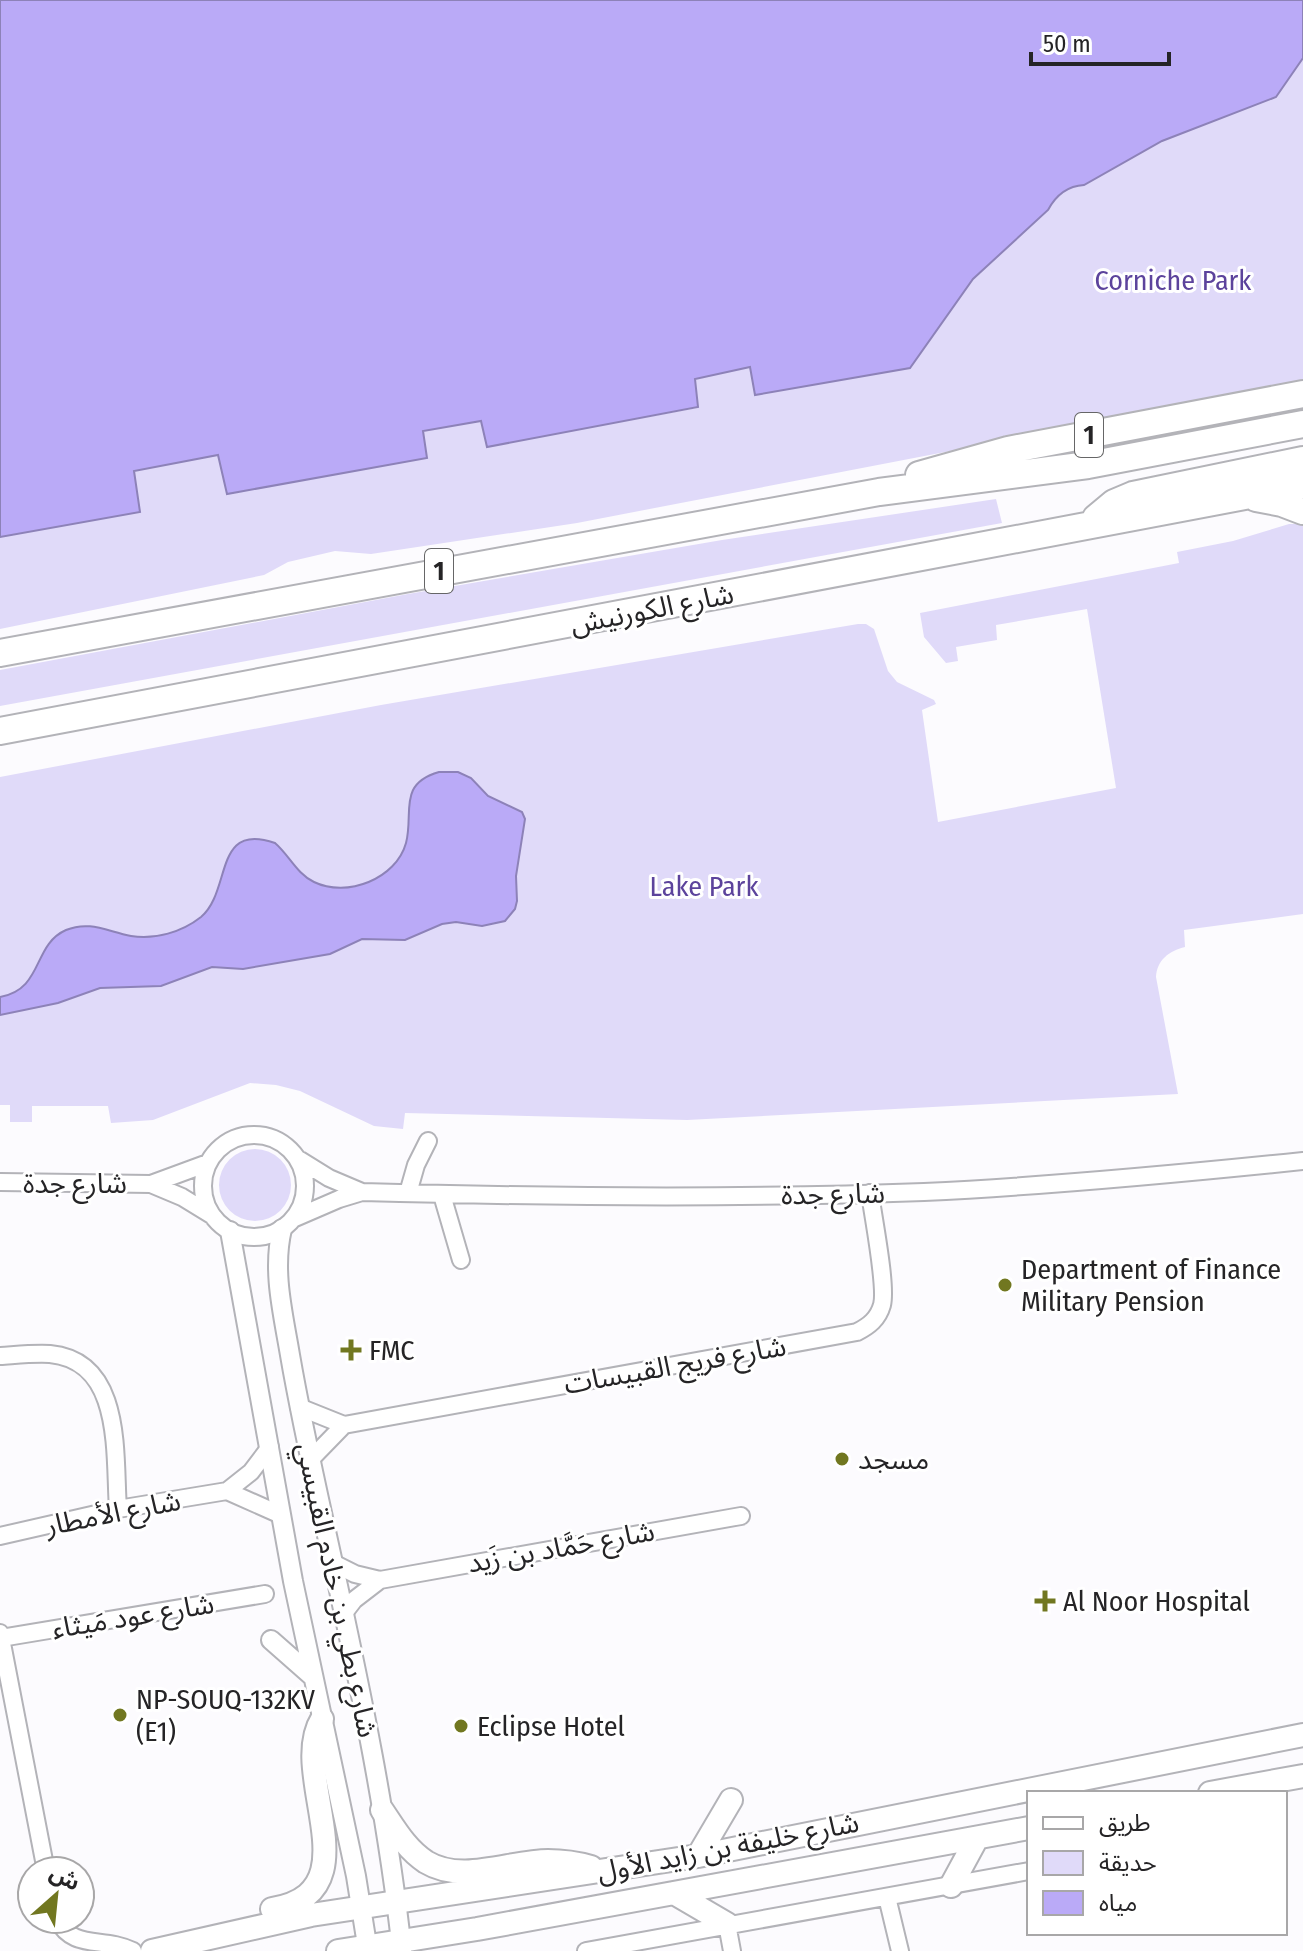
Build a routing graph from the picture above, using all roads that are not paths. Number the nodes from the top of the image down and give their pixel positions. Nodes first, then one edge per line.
1 (1303, 394) edge
2 (1303, 424) edge
3 (1303, 460) edge
4 (1303, 485) edge
5 (879, 492) junction
6 (1236, 496) junction
7 (1303, 511) edge
8 (1091, 523) junction
9 (0, 653) edge
10 (0, 731) edge
11 (428, 1141) dead end
12 (298, 1159) junction
13 (1303, 1161) edge
14 (208, 1163) junction
15 (0, 1182) edge
16 (151, 1184) junction
17 (362, 1192) junction
18 (408, 1193) junction
19 (870, 1193) junction
20 (442, 1195) junction
21 (213, 1216) junction
22 (288, 1223) junction
23 (230, 1231) junction
24 (461, 1260) dead end
25 (0, 1356) edge
26 (299, 1407) junction
27 (344, 1425) junction
28 (270, 1447) junction
29 (310, 1460) junction
30 (227, 1491) junction
31 (118, 1509) junction
32 (281, 1515) junction
33 (741, 1516) dead end
34 (0, 1536) edge
35 (333, 1563) junction
36 (380, 1580) junction
37 (265, 1594) dead end
38 (344, 1613) junction
39 (0, 1636) edge
40 (271, 1640) dead end
41 (313, 1677) junction
42 (322, 1719) junction
43 (1303, 1735) edge
44 (1303, 1776) edge
45 (1233, 1791) edge
46 (731, 1800) dead end
47 (382, 1810) junction
48 (1027, 1828) edge
49 (977, 1838) junction
50 (43, 1855) edge
51 (698, 1856) junction
52 (603, 1871) junction
53 (1027, 1871) edge
54 (951, 1886) junction
55 (674, 1893) junction
56 (887, 1897) junction
57 (397, 1902) junction
58 (361, 1907) junction
59 (727, 1924) junction
60 (477, 1929) junction
61 (68, 1935) edge
62 (196, 1940) junction
63 (402, 1946) edge
64 (368, 1949) edge
65 (133, 1951) edge
66 (152, 1951) edge
67 (338, 1951) edge
68 (462, 1951) edge
69 (586, 1951) edge
70 (732, 1951) edge
71 (900, 1951) edge

1 - 5 highway, 1
2 - 5 highway, 1
3 - 8 highway
4 - 6 highway, شارع الكورنيش
5 - 9 highway, 1
6 - 7 highway
6 - 8 highway, شارع الكورنيش
8 - 10 highway, شارع الكورنيش
11 - 18 street
12 - 14 street
12 - 17 street, شارع جدة
12 - 22 street
13 - 19 street, شارع جدة
14 - 16 street, شارع جدة
14 - 21 street
15 - 16 street, شارع جدة
16 - 21 street, شارع جدة
17 - 18 street, شارع جدة
17 - 22 street, شارع جدة
18 - 20 street, شارع جدة
19 - 20 street, شارع جدة
19 - 27 street, شارع فريج القبيسات
20 - 24 street
21 - 23 street
22 - 23 street
22 - 26 street, شارع بطي بن خادم القبيسي
23 - 28 street, شارع بطي بن خادم القبيسي
25 - 31 street
26 - 27 street
26 - 29 street, شارع بطي بن خادم القبيسي
27 - 29 street
28 - 30 street
28 - 32 street, شارع بطي بن خادم القبيسي
29 - 35 street, شارع بطي بن خادم القبيسي
30 - 31 street, شارع الأمطار
30 - 32 street
31 - 34 street, شارع الأمطار
32 - 41 street, شارع بطي بن خادم القبيسي
33 - 36 street, شارع حَمَّاد بن زَيد
35 - 36 street, شارع حَمَّاد بن زَيد
35 - 38 street, شارع بطي بن خادم القبيسي
36 - 38 street
37 - 39 street, شارع عود مَيثاء
38 - 47 street, شارع بطي بن خادم القبيسي
39 - 50 street
40 - 41 street
41 - 42 street, شارع بطي بن خادم القبيسي
42 - 58 street, شارع بطي بن خادم القبيسي
42 - 62 main road
43 - 51 main road, شارع خليفة بن زايد الأول
44 - 45 main road
46 - 51 main road
47 - 52 main road
47 - 57 street, شارع بطي بن خادم القبيسي
48 - 49 main road, شارع خليفة بن زايد الأول
49 - 54 main road
49 - 55 main road, شارع خليفة بن زايد الأول
51 - 52 main road, شارع خليفة بن زايد الأول
52 - 57 main road, شارع خليفة بن زايد الأول
53 - 54 street
54 - 56 street
55 - 59 main road
55 - 60 main road, شارع خليفة بن زايد الأول
56 - 59 street
56 - 71 street
57 - 58 main road, شارع خليفة بن زايد الأول
57 - 63 street, شارع بطي بن خادم القبيسي
58 - 62 main road, شارع خليفة بن زايد الأول
58 - 64 street, شارع بطي بن خادم القبيسي
59 - 69 street
59 - 70 street
60 - 63 main road, شارع خليفة بن زايد الأول
60 - 68 main road
61 - 65 street
62 - 66 main road, شارع خليفة بن زايد الأول
63 - 64 main road, شارع خليفة بن زايد الأول
64 - 67 main road, شارع خليفة بن زايد الأول

